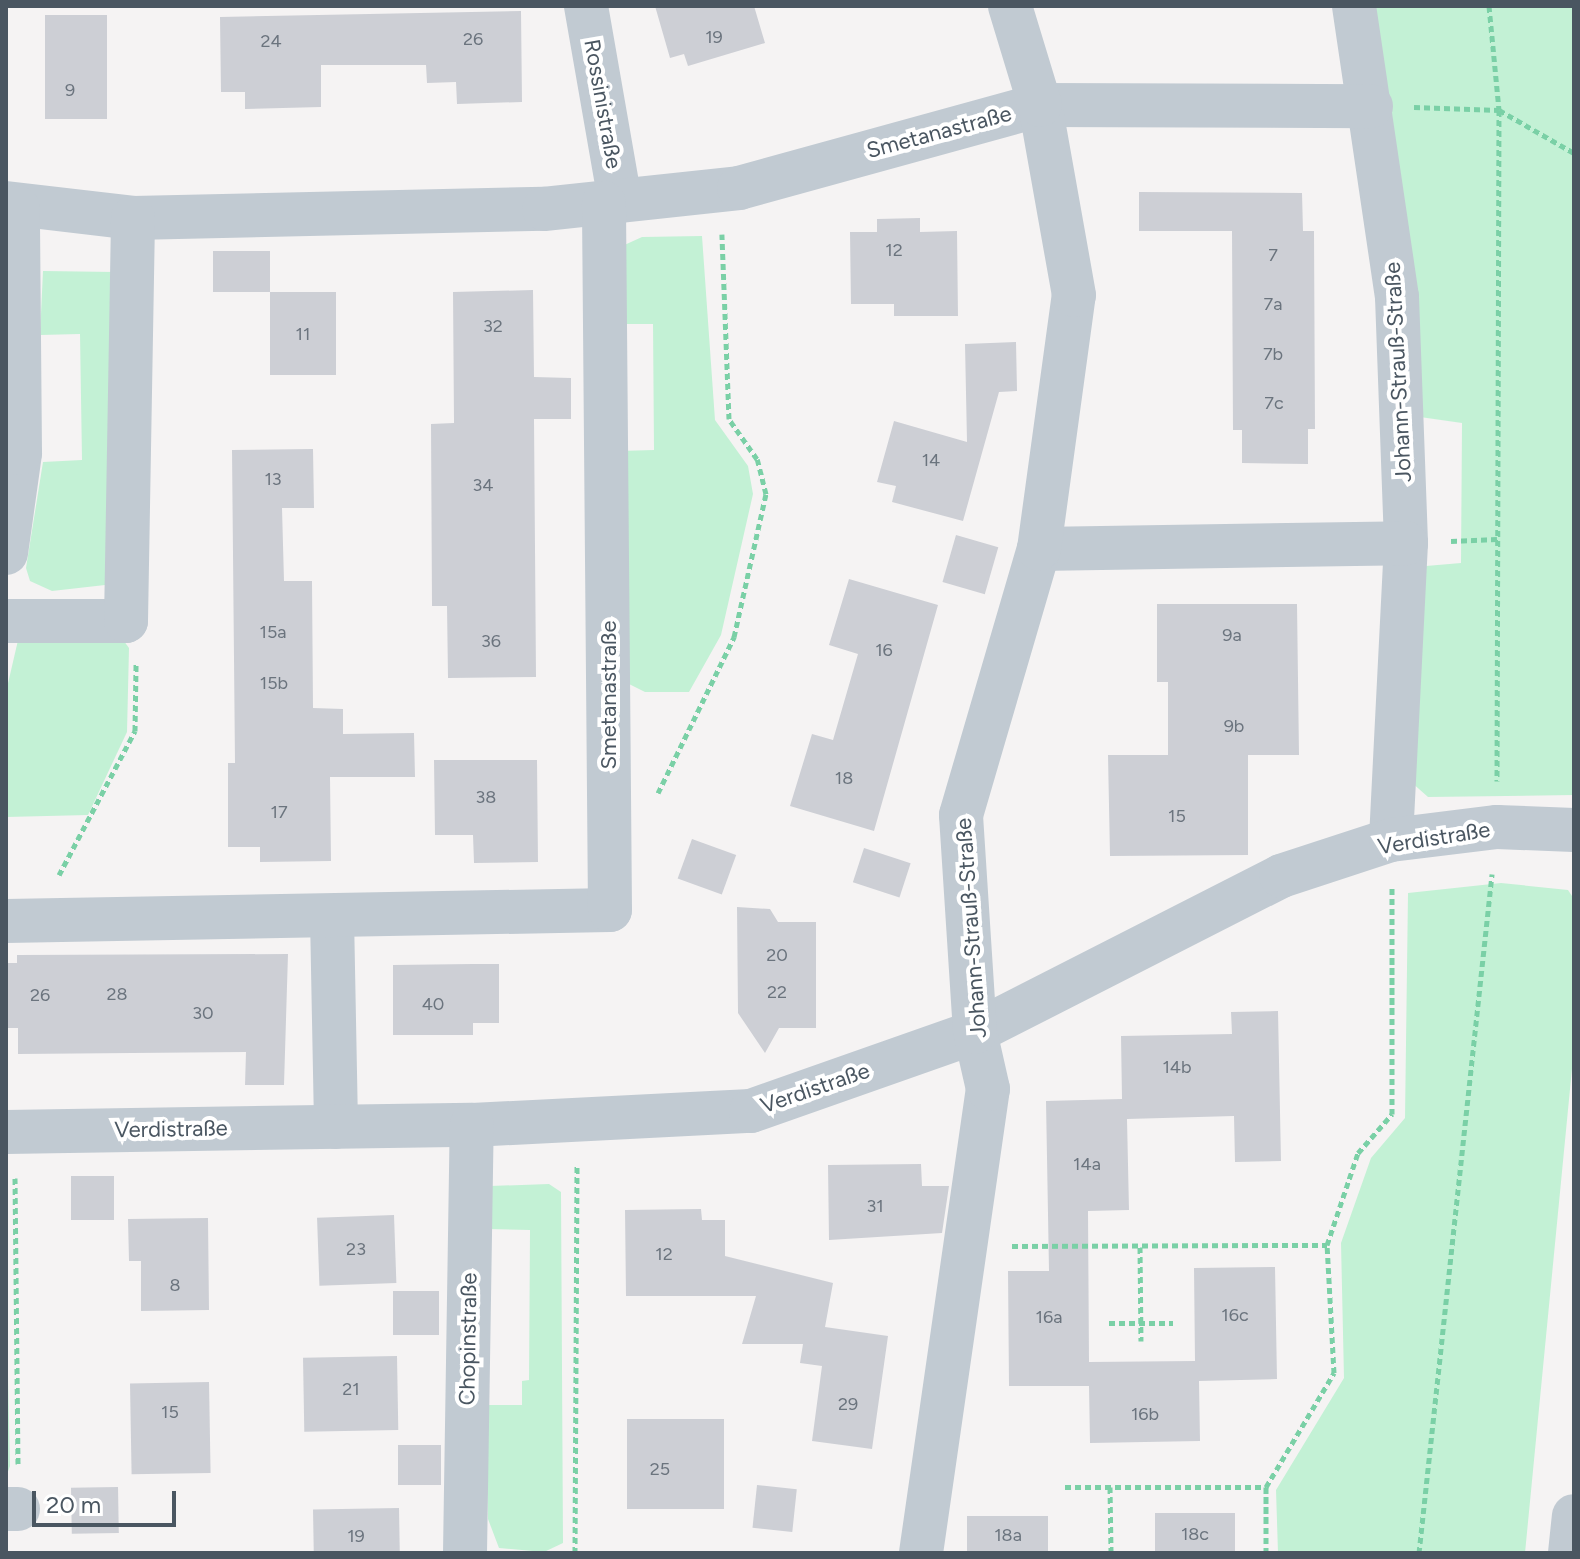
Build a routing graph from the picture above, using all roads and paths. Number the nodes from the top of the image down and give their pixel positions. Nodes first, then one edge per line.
1 (586, 6) edge
2 (1010, 6) edge
3 (1354, 6) edge
4 (1040, 105) junction
5 (1371, 106) junction
6 (1574, 153) edge
7 (720, 189) junction
8 (612, 202) junction
9 (12, 205) edge
10 (133, 218) junction
11 (1406, 543) junction
12 (1039, 549) junction
13 (6, 553) edge
14 (6, 621) edge
15 (126, 621) junction
16 (652, 806) dead end
17 (1574, 830) edge
18 (1391, 840) junction
19 (332, 916) junction
20 (21, 921) edge
21 (975, 1032) junction
22 (578, 1120) junction
23 (472, 1125) junction
24 (336, 1127) junction
25 (10, 1132) edge
26 (965, 1245) junction
27 (1327, 1245) junction
28 (1140, 1247) junction
29 (1109, 1323) dead end
30 (1140, 1323) junction
31 (1173, 1323) dead end
32 (1141, 1341) dead end
33 (1065, 1487) dead end
34 (1110, 1487) junction
35 (1266, 1487) junction
36 (12, 1509) edge
37 (1574, 1516) edge
38 (465, 1553) edge
39 (575, 1553) edge
40 (921, 1553) edge
41 (1111, 1553) edge
42 (1266, 1553) edge
43 (1570, 1553) edge

1 - 8 street, Rossinistraße
2 - 4 street, Johann-Strauß-Straße
3 - 5 street, Johann-Strauß-Straße
4 - 5 street
4 - 7 street, Smetanastraße
4 - 12 street, Johann-Strauß-Straße
5 - 6 path
5 - 11 street, Johann-Strauß-Straße
7 - 8 street, Smetanastraße
7 - 16 path
8 - 10 street, Smetanastraße
8 - 19 street, Smetanastraße
9 - 10 street, Smetanastraße
9 - 13 street, Smetanastraße
10 - 15 street
11 - 12 street
11 - 18 street, Johann-Strauß-Straße
12 - 21 street, Johann-Strauß-Straße
14 - 15 street
15 - 20 path
17 - 18 street, Verdistraße
18 - 21 street, Verdistraße
18 - 27 path
19 - 20 street, Smetanastraße
19 - 24 street
21 - 22 street, Verdistraße
21 - 26 street, Johann-Strauß-Straße
22 - 23 street, Verdistraße
22 - 39 path
23 - 24 street, Verdistraße
23 - 38 street, Chopinstraße
24 - 25 street, Verdistraße
25 - 36 path
26 - 28 path
26 - 40 street, Johann-Strauß-Straße
27 - 28 path
27 - 35 path
28 - 30 path
29 - 30 path
30 - 31 path
30 - 32 path
33 - 34 path
34 - 35 path
34 - 41 path
35 - 42 path
37 - 43 street

